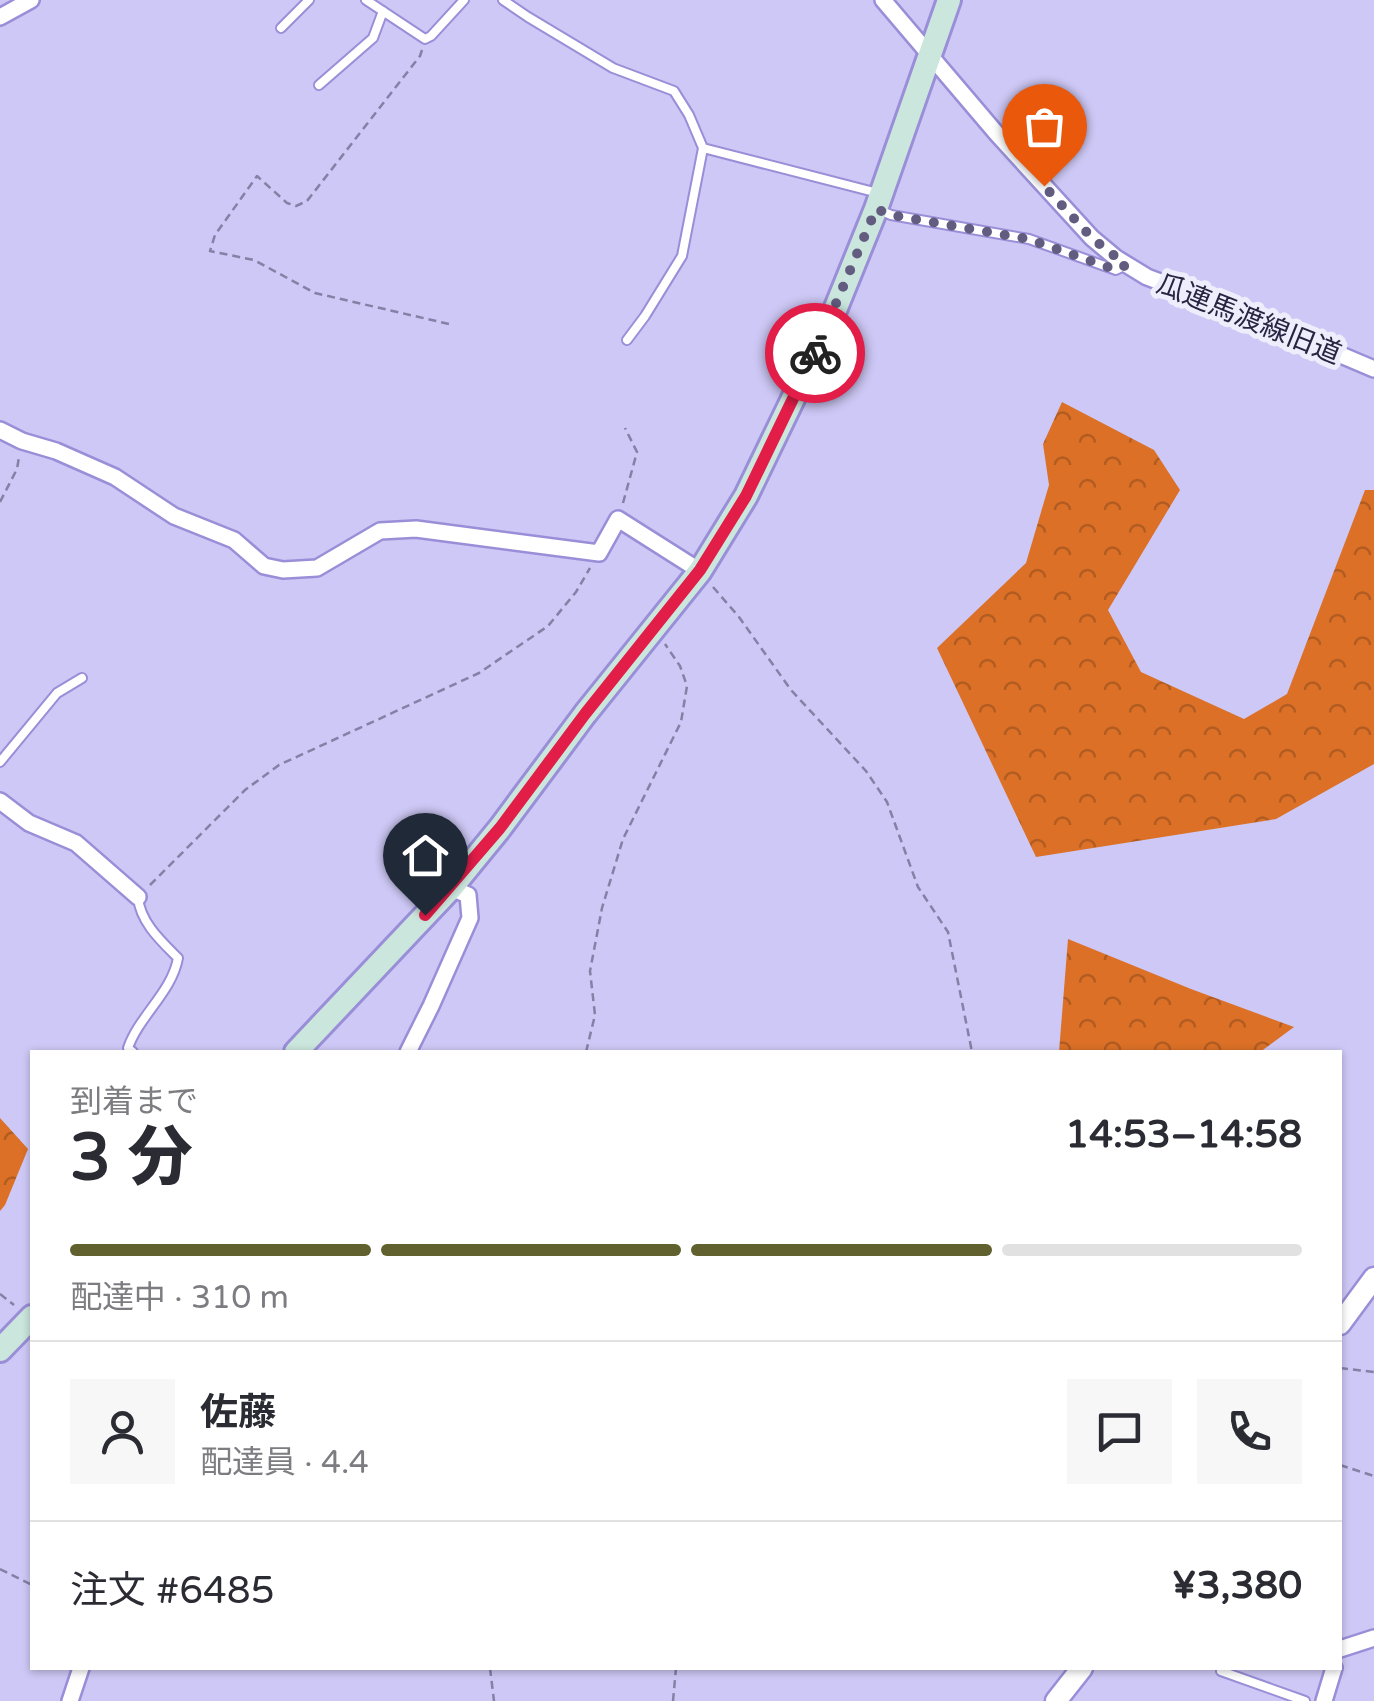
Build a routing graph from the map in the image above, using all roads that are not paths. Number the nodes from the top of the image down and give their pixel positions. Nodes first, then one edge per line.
1 (31, 0) edge
2 (309, 0) edge
3 (366, 0) edge
4 (464, 0) edge
5 (503, 0) edge
6 (884, 0) edge
7 (949, 0) edge
8 (383, 12) junction
9 (0, 17) edge
10 (282, 28) dead end
11 (929, 53) junction
12 (319, 86) dead end
13 (703, 148) junction
14 (879, 201) junction
15 (1126, 265) junction
16 (627, 340) dead end
17 (1374, 370) edge
18 (0, 430) edge
19 (700, 570) junction
20 (82, 678) dead end
21 (0, 762) edge
22 (0, 801) edge
23 (450, 888) junction
24 (138, 897) joint
25 (130, 1050) edge
26 (298, 1050) edge
27 (409, 1050) edge
28 (1374, 1278) edge
29 (30, 1319) edge
30 (1342, 1321) edge
31 (0, 1350) edge
32 (1374, 1638) edge
33 (1342, 1648) edge
34 (81, 1670) edge
35 (1080, 1670) edge
36 (1333, 1670) edge
37 (1221, 1671) dead end
38 (70, 1701) edge
39 (1056, 1701) edge
40 (1305, 1701) edge
41 (1324, 1701) edge

1 - 9 street
2 - 10 lane
3 - 8 lane
4 - 8 lane
5 - 13 lane
6 - 11 street, 瓜連馬渡線旧道
7 - 11 main road
8 - 12 lane
11 - 14 main road
11 - 15 street, 瓜連馬渡線旧道
13 - 14 lane
13 - 16 lane
14 - 15 lane
14 - 19 main road
15 - 17 street, 瓜連馬渡線旧道
18 - 19 street
19 - 23 main road
20 - 21 lane
22 - 24 street
23 - 26 main road
23 - 27 street
24 - 25 lane
28 - 30 street
29 - 31 main road
32 - 33 street
34 - 38 street
35 - 39 street
36 - 41 street
37 - 40 lane

